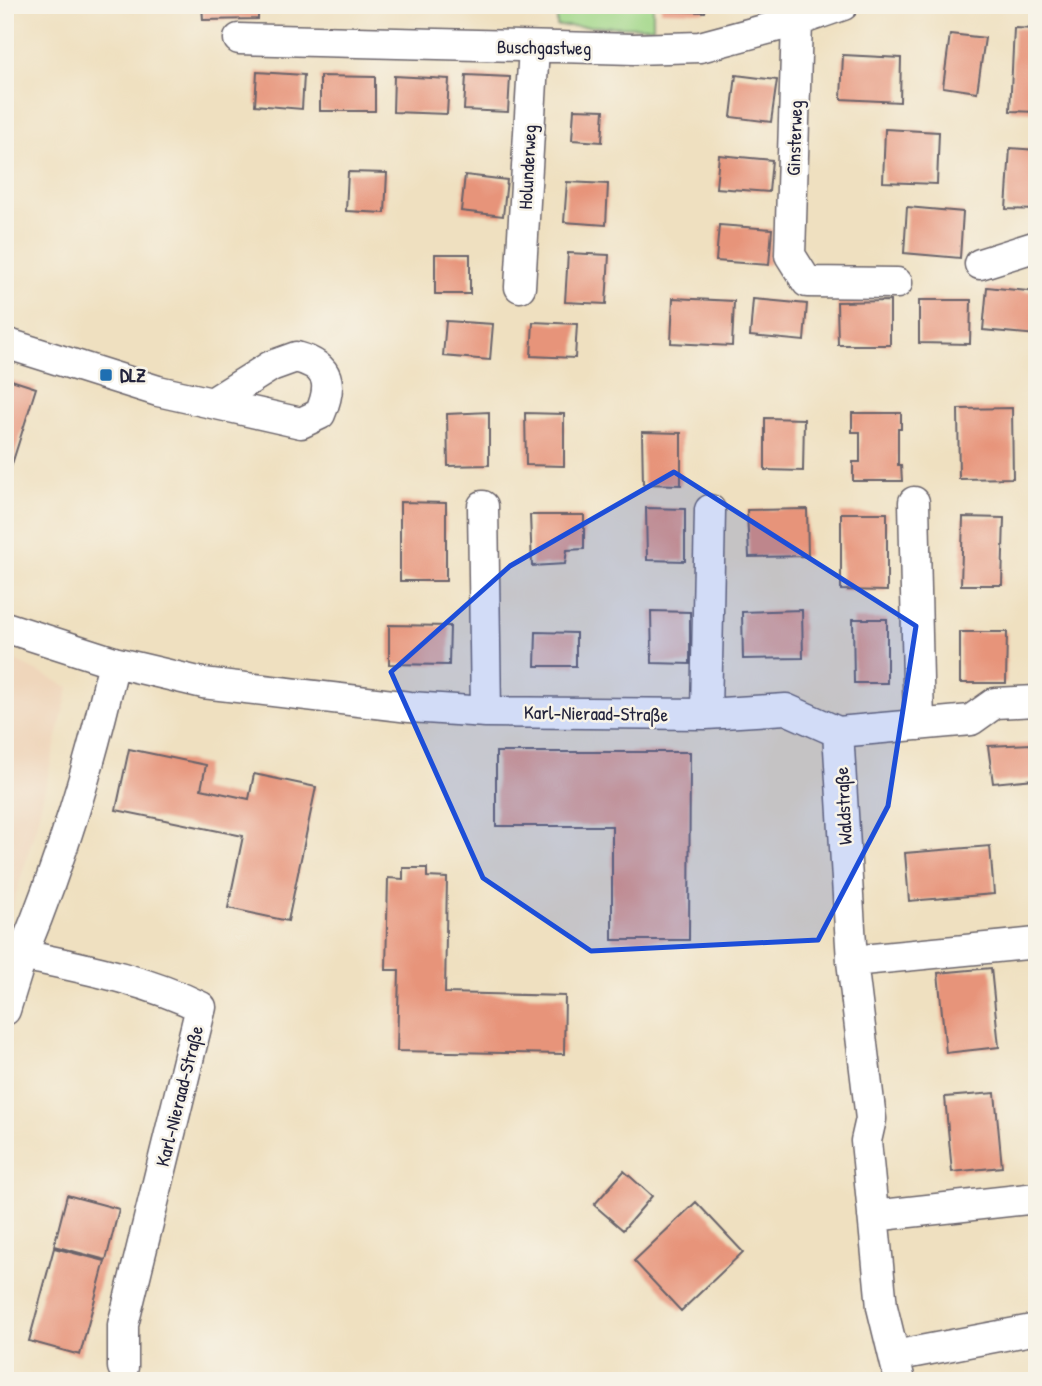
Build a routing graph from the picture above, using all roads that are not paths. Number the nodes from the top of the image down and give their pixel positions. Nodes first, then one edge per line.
1 (842, 5) edge
2 (797, 21) junction
3 (239, 39) dead end
4 (534, 47) junction
5 (1037, 246) edge
6 (980, 264) dead end
7 (897, 283) dead end
8 (520, 287) dead end
9 (5, 343) edge
10 (212, 403) dead end
11 (914, 502) dead end
12 (483, 506) dead end
13 (710, 510) dead end
14 (5, 627) edge
15 (114, 662) junction
16 (1037, 701) edge
17 (486, 712) junction
18 (706, 714) junction
19 (919, 725) junction
20 (838, 732) junction
21 (1037, 943) edge
22 (22, 955) junction
23 (852, 961) junction
24 (5, 1010) edge
25 (1037, 1198) edge
26 (873, 1216) junction
27 (1037, 1329) edge
28 (123, 1367) dead end
29 (897, 1368) edge

1 - 2 street, Buschgastweg
2 - 4 street, Buschgastweg
2 - 7 street, Ginsterweg
3 - 4 street, Buschgastweg
4 - 8 street, Holunderweg
5 - 6 street
9 - 10 street
11 - 19 street
12 - 17 street
13 - 18 street
14 - 15 street, Karl-Nieraad-Straße
15 - 17 street, Karl-Nieraad-Straße
15 - 22 street
16 - 19 street
17 - 18 street, Karl-Nieraad-Straße
18 - 20 street, Karl-Nieraad-Straße
19 - 20 street
20 - 23 street, Waldstraße
21 - 23 street
22 - 24 street
22 - 28 street, Karl-Nieraad-Straße
23 - 26 street, Waldstraße
25 - 26 street
26 - 29 street, Waldstraße
27 - 29 street

